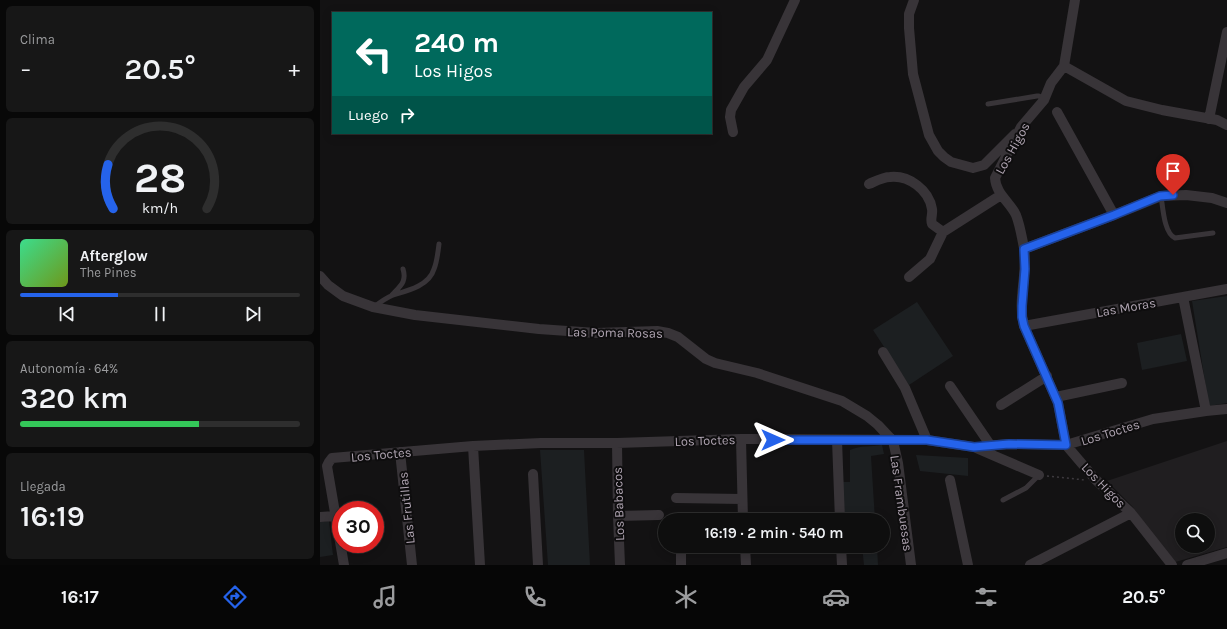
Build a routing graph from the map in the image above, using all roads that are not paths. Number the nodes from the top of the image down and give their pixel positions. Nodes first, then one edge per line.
1 (795, 0) edge
2 (914, 0) edge
3 (1075, 0) edge
4 (1227, 32) edge
5 (1064, 66) junction
6 (1044, 100) junction
7 (988, 104) dead end
8 (1057, 112) dead end
9 (1209, 119) junction
10 (1227, 125) edge
11 (1022, 127) junction
12 (733, 132) dead end
13 (869, 184) dead end
14 (1001, 194) junction
15 (1160, 196) junction
16 (1227, 204) edge
17 (1114, 215) junction
18 (943, 232) junction
19 (1213, 233) dead end
20 (439, 244) dead end
21 (1024, 249) junction
22 (403, 269) dead end
23 (320, 276) edge
24 (909, 277) dead end
25 (1227, 289) edge
26 (392, 296) junction
27 (1183, 297) junction
28 (373, 307) junction
29 (1024, 326) junction
30 (883, 352) dead end
31 (1047, 376) junction
32 (1122, 383) dead end
33 (950, 386) dead end
34 (1056, 397) junction
35 (1001, 405) dead end
36 (1227, 409) edge
37 (1206, 411) junction
38 (741, 440) junction
39 (837, 440) junction
40 (892, 440) junction
41 (927, 440) junction
42 (617, 443) junction
43 (1066, 445) junction
44 (473, 446) junction
45 (991, 446) junction
46 (974, 447) junction
47 (400, 452) junction
48 (533, 474) dead end
49 (1039, 475) joint
50 (950, 480) dead end
51 (676, 498) dead end
52 (742, 499) junction
53 (1003, 500) dead end
54 (333, 501) edge
55 (743, 513) edge
56 (840, 513) edge
57 (1131, 513) junction
58 (658, 515) edge
59 (332, 516) edge
60 (618, 516) junction
61 (320, 517) edge
62 (342, 553) edge
63 (681, 553) edge
64 (745, 553) edge
65 (841, 553) edge
66 (1227, 553) edge
67 (344, 565) edge
68 (412, 565) edge
69 (480, 565) edge
70 (538, 565) edge
71 (620, 565) edge
72 (681, 565) edge
73 (746, 565) edge
74 (842, 565) edge
75 (911, 565) edge
76 (968, 565) edge
77 (1030, 565) edge
78 (1172, 565) edge
79 (1188, 565) edge

1 - 12 street
2 - 11 street
3 - 5 street, Los Higos
4 - 9 street
5 - 6 street, Los Higos
5 - 9 street
6 - 7 lane
6 - 11 street, Los Higos
8 - 17 street
9 - 10 street
11 - 14 street, Los Higos
13 - 18 street
14 - 18 street
14 - 21 street, Los Higos
15 - 16 street
15 - 17 street
15 - 19 lane
17 - 21 street
18 - 24 street
20 - 26 lane
21 - 29 street, Los Higos
22 - 26 lane
23 - 28 street, Las Poma Rosas
25 - 27 street, Las Moras
26 - 28 lane
27 - 29 street, Las Moras
27 - 37 street
28 - 40 street, Las Poma Rosas
29 - 31 street, Los Higos
30 - 41 street
31 - 34 street, Los Higos
31 - 35 street
32 - 34 street
33 - 45 street
34 - 43 street, Los Higos
36 - 37 street, Los Toctes
37 - 43 street, Los Toctes
38 - 39 street, Los Toctes
38 - 42 street, Los Toctes
38 - 52 street
39 - 40 street, Los Toctes
39 - 56 street
40 - 41 street, Los Toctes
40 - 75 street, Las Frambuesas
41 - 46 street, Los Toctes
42 - 44 street, Los Toctes
42 - 60 street, Los Babacos
43 - 45 street, Los Toctes
43 - 57 street, Los Higos
44 - 47 street, Los Toctes
44 - 69 street
45 - 46 street, Los Toctes
46 - 49 street
47 - 54 street, Los Toctes
47 - 68 street, Las Frutillas
48 - 70 street
49 - 53 lane
50 - 76 street
51 - 52 street
52 - 55 street
57 - 77 street
57 - 78 street, Los Higos
58 - 60 street
59 - 61 street
60 - 71 street, Los Babacos
62 - 67 street
63 - 72 street
64 - 73 street
65 - 74 street
66 - 79 street

